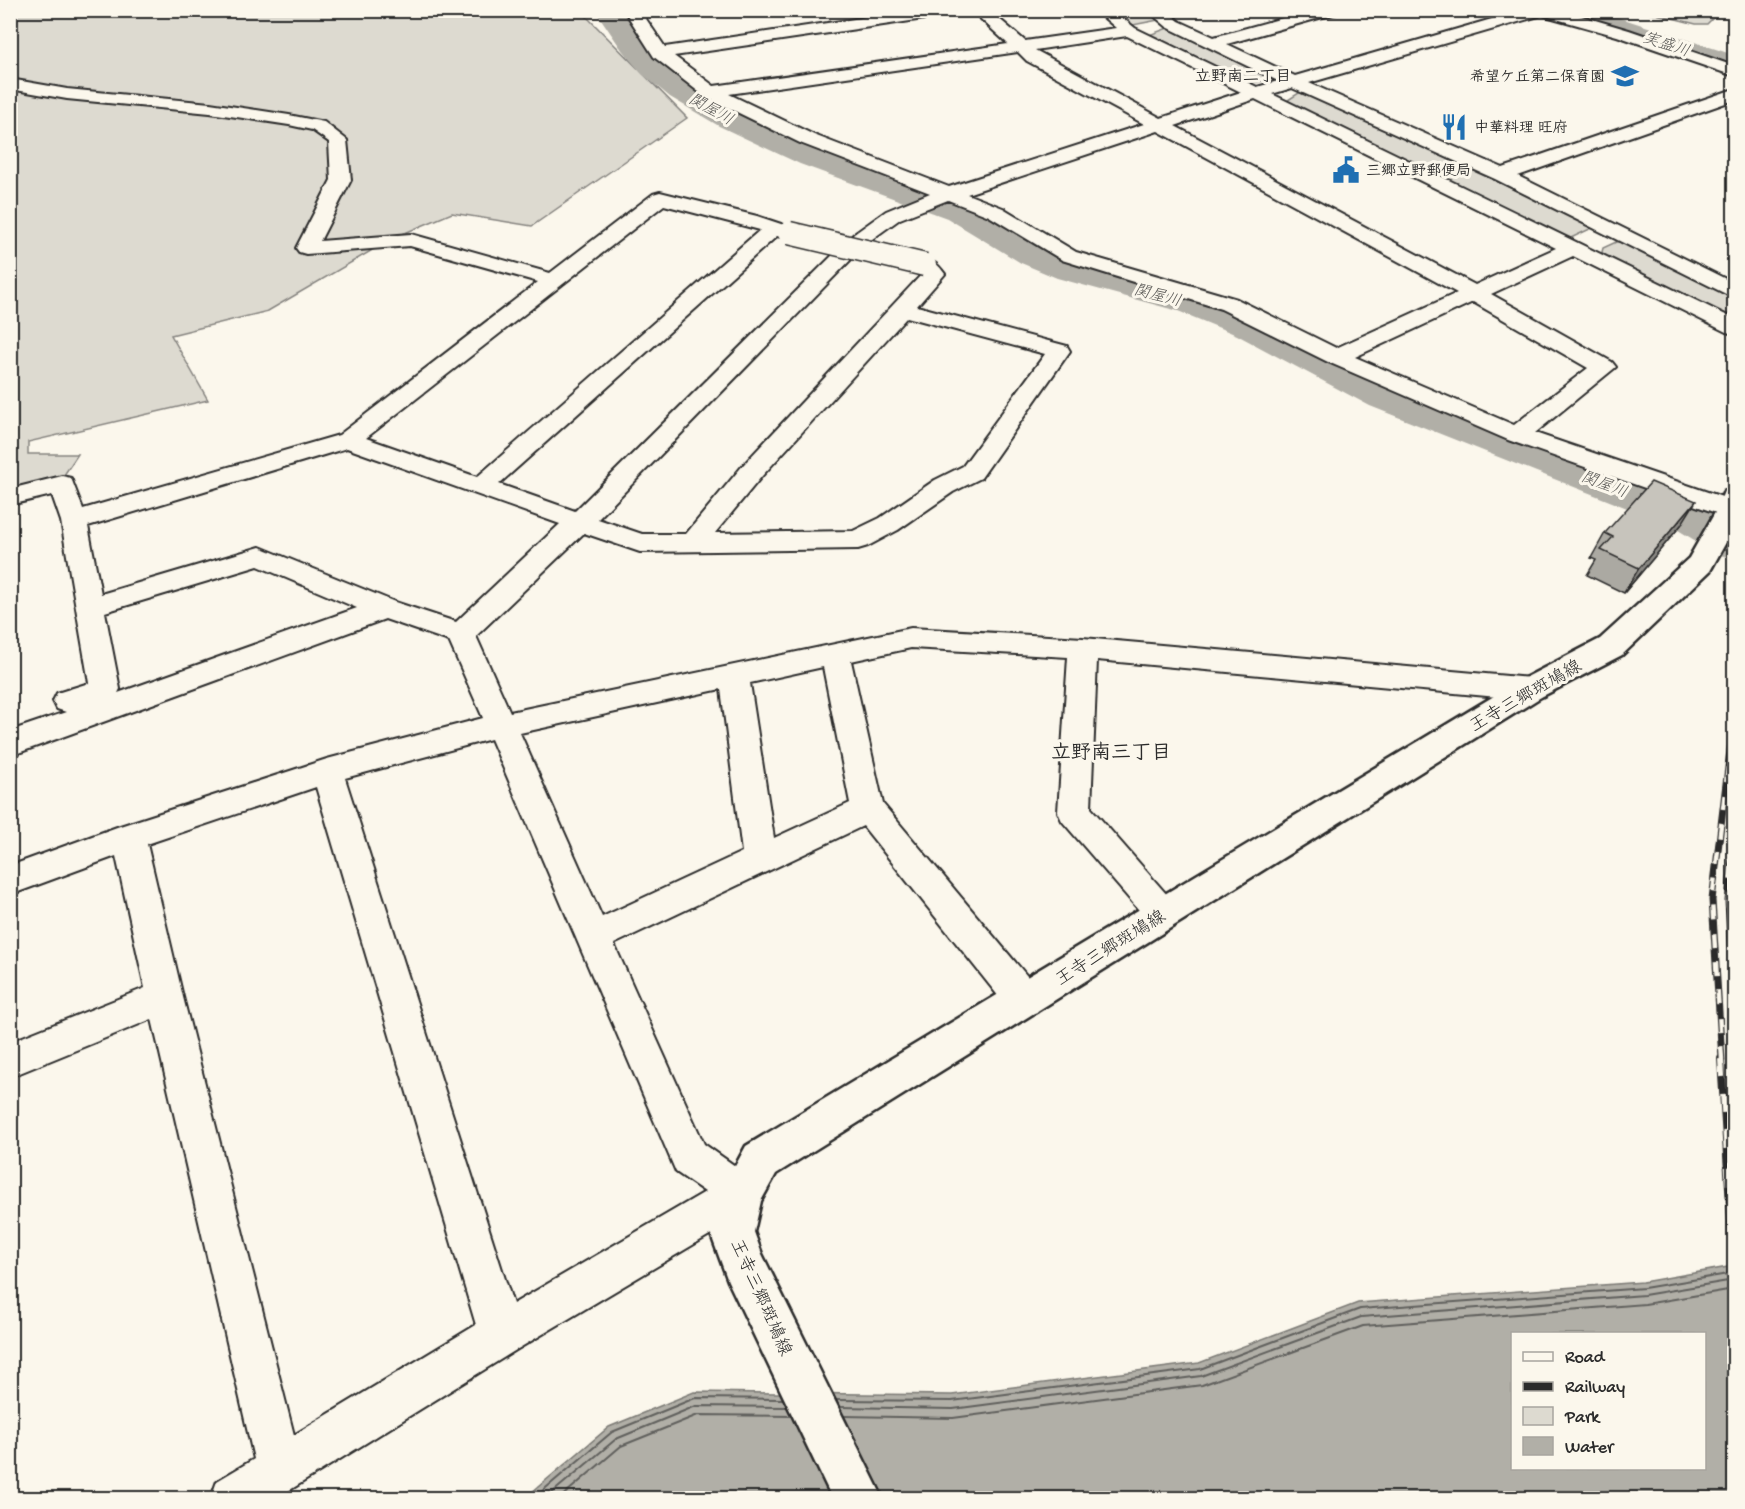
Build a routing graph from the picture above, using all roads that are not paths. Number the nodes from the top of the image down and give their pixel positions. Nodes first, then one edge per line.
1 (951, 10) edge
2 (979, 10) edge
3 (1103, 10) edge
4 (1155, 10) edge
5 (1331, 10) edge
6 (1587, 10) edge
7 (636, 11) edge
8 (1542, 11) edge
9 (1129, 31) junction
10 (1212, 43) junction
11 (1020, 46) junction
12 (660, 52) junction
13 (1734, 57) edge
14 (1734, 71) edge
15 (1293, 82) junction
16 (10, 84) edge
17 (710, 92) junction
18 (1256, 93) junction
19 (1734, 94) edge
20 (1161, 125) junction
21 (1502, 175) junction
22 (935, 198) junction
23 (781, 231) junction
24 (1573, 248) junction
25 (554, 280) junction
26 (1734, 291) edge
27 (1475, 294) junction
28 (904, 309) junction
29 (1734, 327) edge
30 (1336, 357) junction
31 (1518, 435) junction
32 (348, 440) junction
33 (481, 487) junction
34 (10, 497) edge
35 (1726, 517) edge
36 (74, 521) junction
37 (580, 521) junction
38 (692, 544) junction
39 (90, 607) junction
40 (385, 609) junction
41 (461, 634) junction
42 (1083, 648) junction
43 (835, 654) junction
44 (734, 676) junction
45 (1530, 689) junction
46 (10, 720) edge
47 (502, 725) junction
48 (10, 744) edge
49 (327, 771) junction
50 (868, 809) junction
51 (129, 837) junction
52 (760, 859) junction
53 (10, 880) edge
54 (1163, 914) junction
55 (594, 937) junction
56 (165, 997) junction
57 (1024, 1000) junction
58 (10, 1060) edge
59 (741, 1194) junction
60 (501, 1335) junction
61 (280, 1470) junction
62 (234, 1498) edge
63 (858, 1498) edge

1 - 12 street
2 - 11 street
3 - 9 street
4 - 10 street
5 - 10 street
6 - 13 street
7 - 12 street
8 - 14 street
8 - 15 street
9 - 11 street
9 - 18 street
10 - 15 street
11 - 17 street
11 - 20 street
12 - 17 street
15 - 18 street
15 - 21 street
16 - 25 street
17 - 22 street
18 - 20 street
18 - 24 street
19 - 21 street
20 - 22 street
20 - 27 street
21 - 26 street
22 - 30 street
22 - 37 street
23 - 25 street
23 - 28 street, bridge
23 - 33 street
24 - 27 street
24 - 29 street
25 - 32 street
27 - 30 street
27 - 31 street
28 - 38 street
28 - 38 street
30 - 31 street
31 - 35 street
32 - 33 street
32 - 36 street
33 - 37 street
34 - 36 street
35 - 45 main road, 王寺三郷斑鳩線
36 - 39 street
37 - 38 street
37 - 41 street
39 - 40 street
39 - 46 street
40 - 41 street
40 - 48 street
41 - 47 street
42 - 43 street
42 - 45 street
42 - 54 street
43 - 44 street
43 - 50 street
44 - 47 street
44 - 52 street
45 - 54 main road, 王寺三郷斑鳩線
47 - 49 street
47 - 55 street
49 - 51 street
49 - 60 street
50 - 52 street
50 - 57 street
51 - 53 street
51 - 56 street
52 - 55 street
54 - 57 main road, 王寺三郷斑鳩線
55 - 59 street
56 - 58 street
56 - 61 street
57 - 59 main road, 王寺三郷斑鳩線
59 - 60 street
59 - 63 main road, 王寺三郷斑鳩線
60 - 61 street
61 - 62 street

